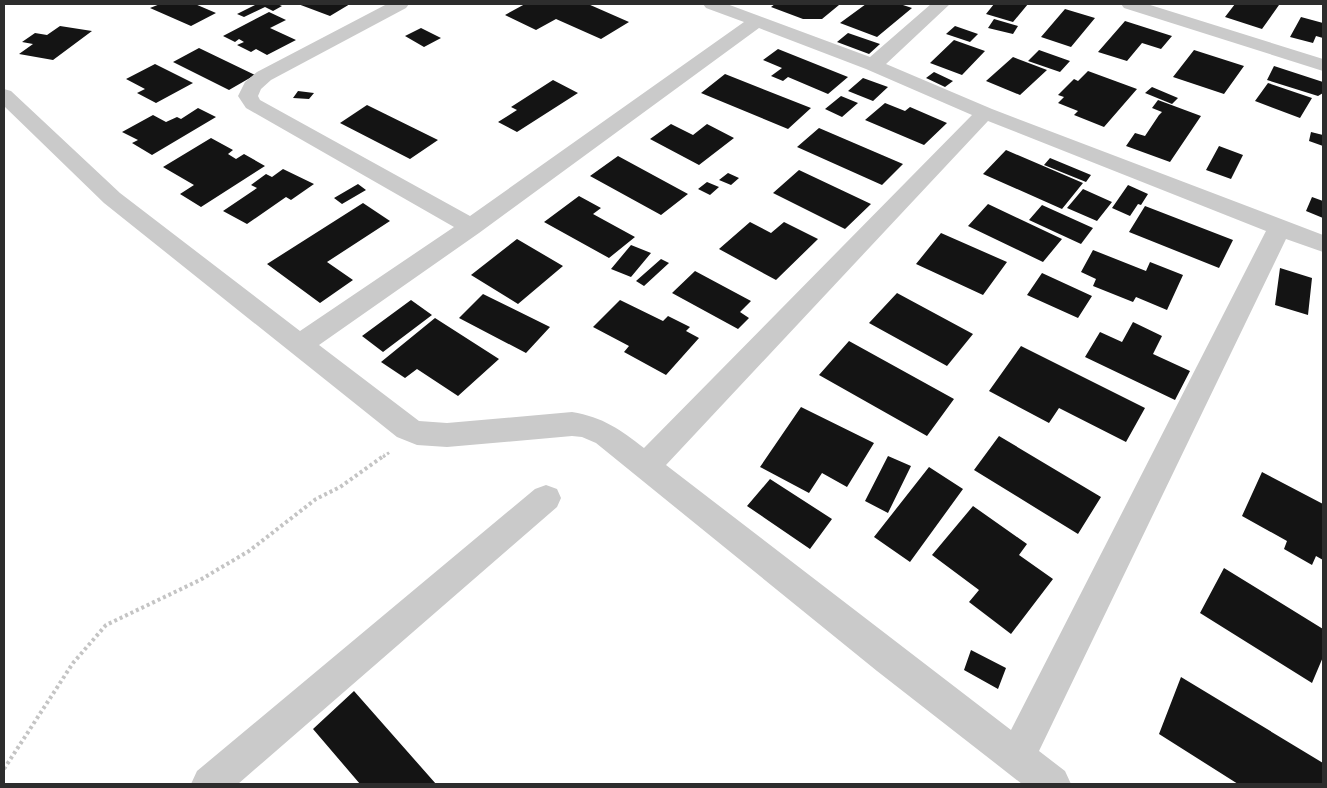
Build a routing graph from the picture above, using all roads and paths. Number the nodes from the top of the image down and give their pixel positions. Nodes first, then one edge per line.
1 (400, 4) edge
2 (712, 4) edge
3 (941, 4) edge
4 (1130, 4) edge
5 (756, 22) junction
6 (873, 65) junction
7 (1323, 65) edge
8 (4, 95) edge
9 (985, 113) junction
10 (1280, 227) junction
11 (471, 228) junction
12 (1323, 244) edge
13 (300, 345) junction
14 (416, 433) junction
15 (646, 466) junction
16 (546, 498) dead end
17 (1017, 758) junction
18 (4, 769) edge
19 (210, 784) edge
20 (1052, 784) edge

1 - 11 street
2 - 5 street
3 - 6 street
4 - 7 street
5 - 6 street
5 - 11 street
6 - 9 street
8 - 13 street
9 - 10 street
9 - 15 street
10 - 12 street
10 - 17 street
11 - 13 street
13 - 14 street
14 - 15 street
14 - 18 path
15 - 17 street
16 - 19 street
17 - 20 street

